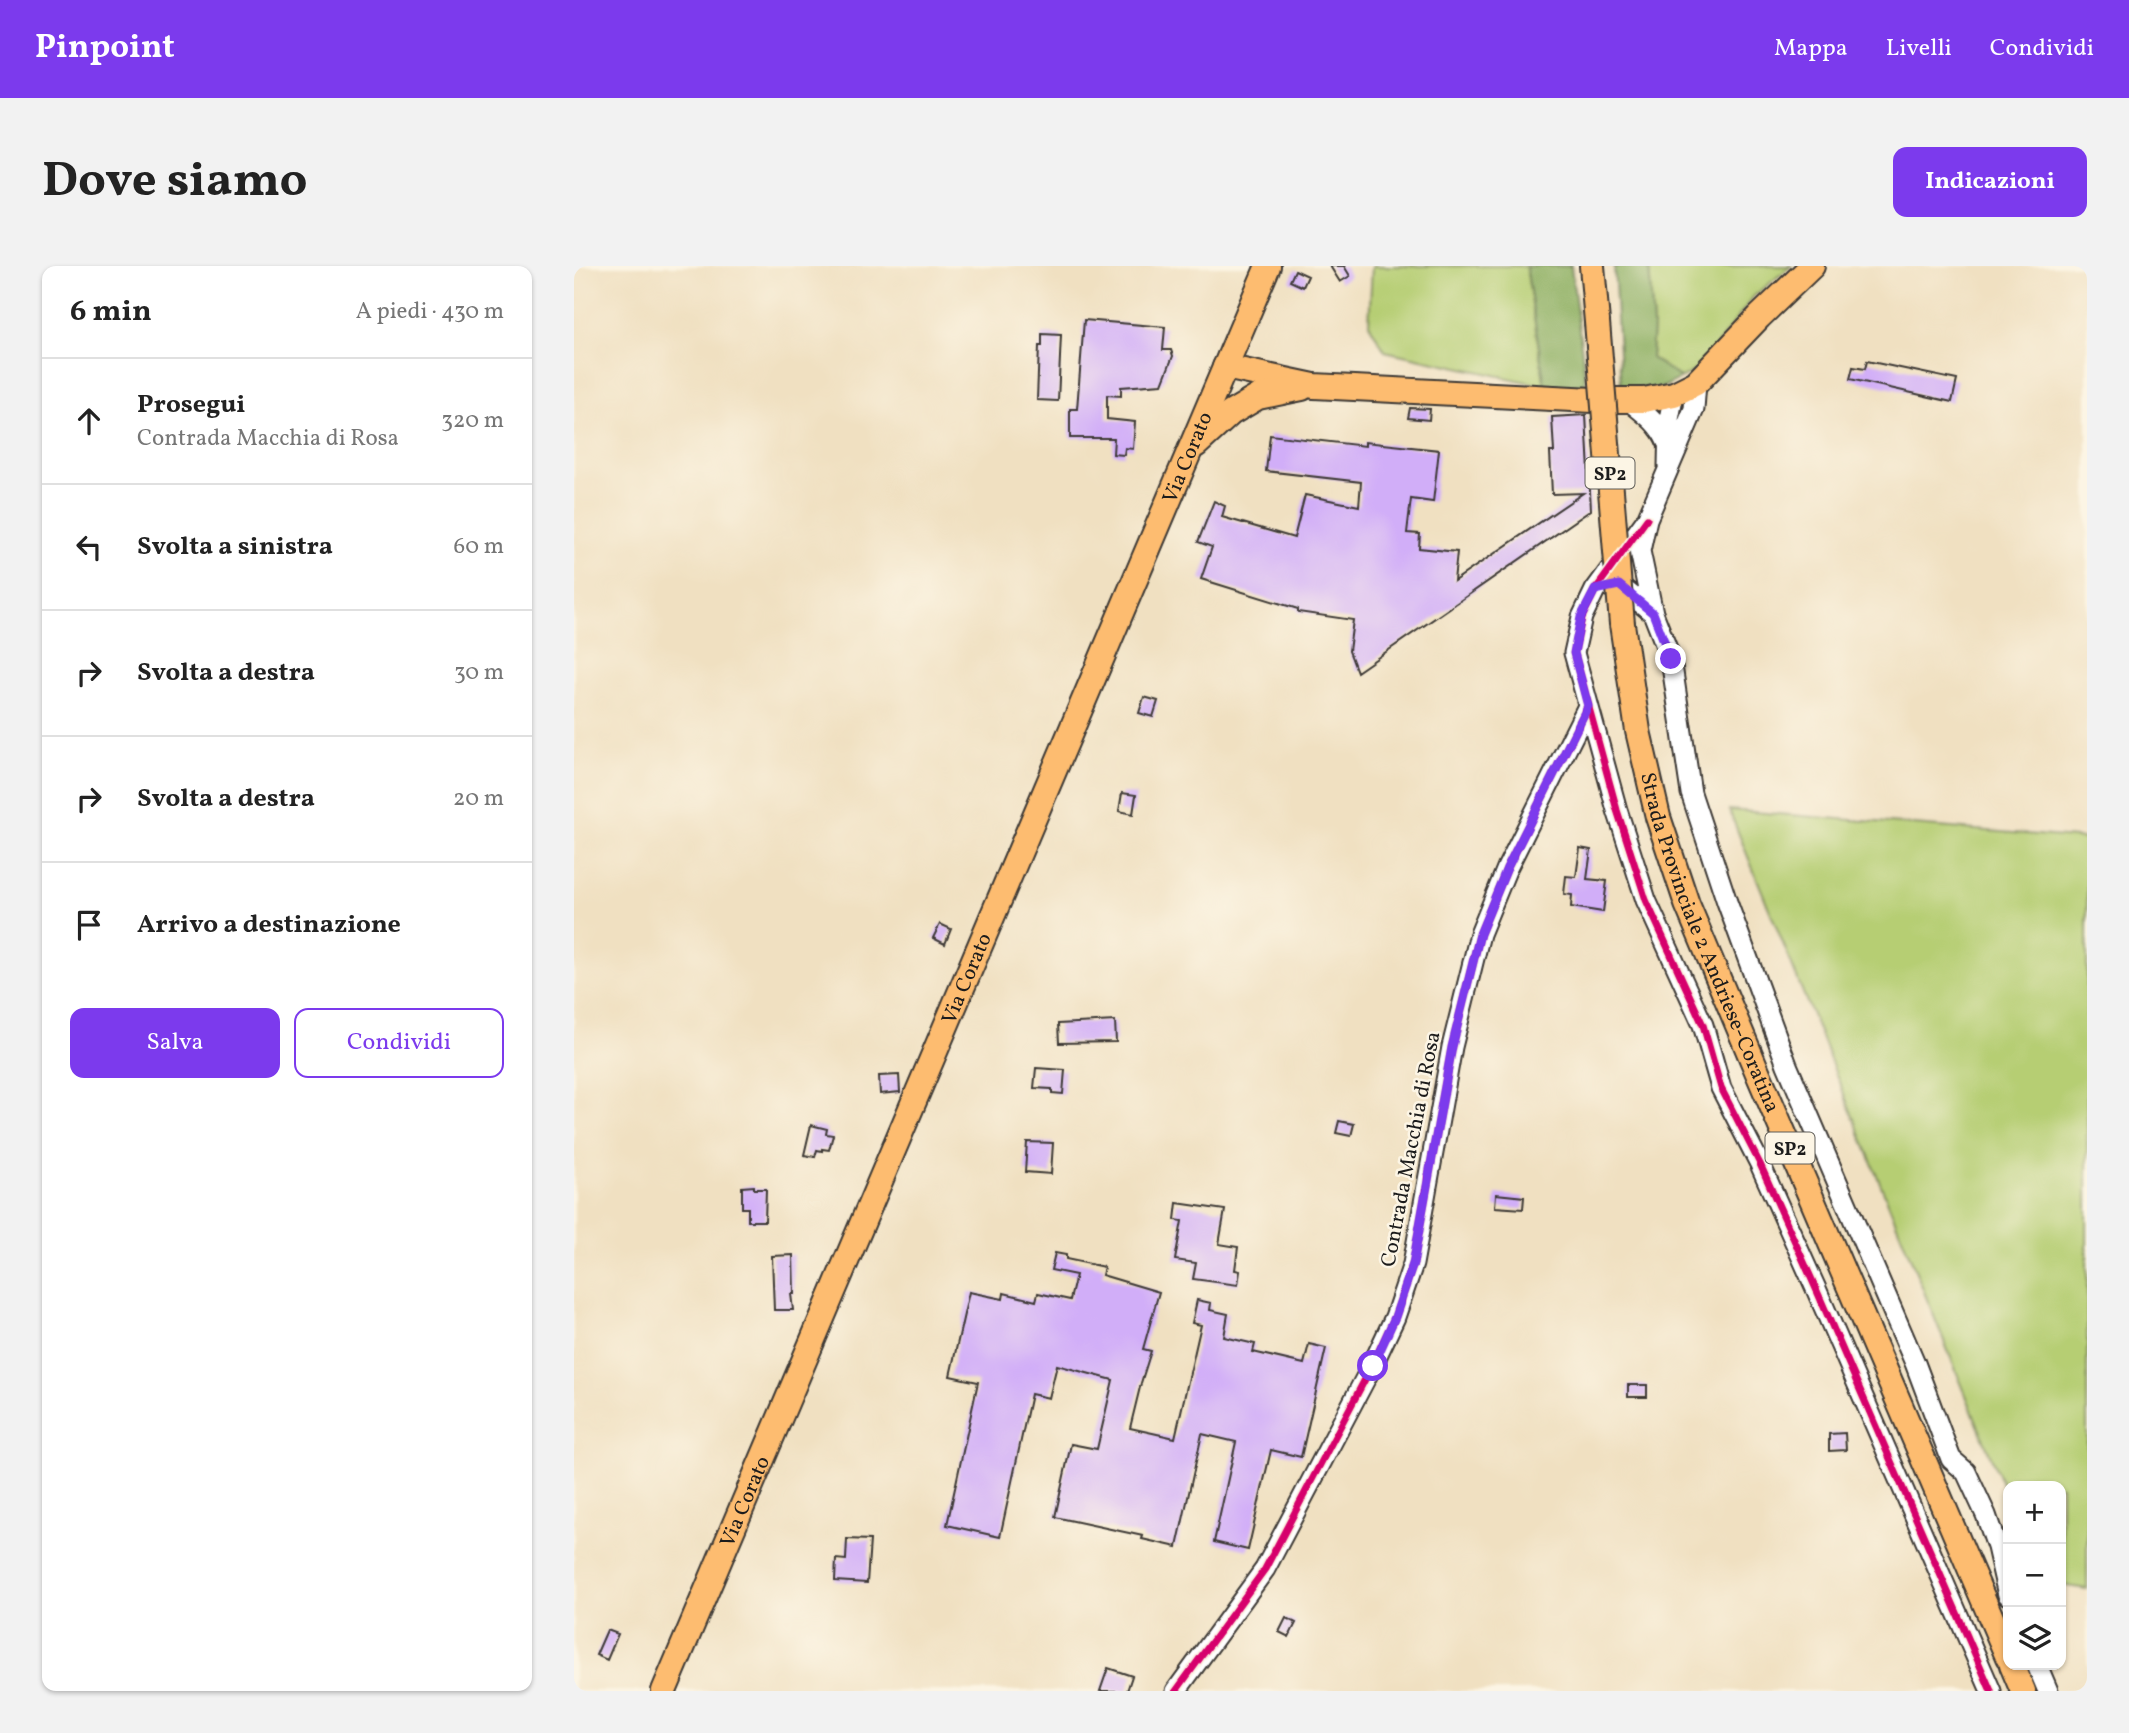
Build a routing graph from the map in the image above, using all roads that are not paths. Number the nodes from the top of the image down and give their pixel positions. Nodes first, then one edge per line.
1 (1268, 266) edge
2 (1812, 266) edge
3 (1592, 274) edge
4 (1225, 367) junction
5 (1314, 386) junction
6 (1685, 388) junction
7 (1258, 397) junction
8 (1628, 400) junction
9 (1667, 442) junction
10 (1190, 451) junction
11 (1668, 470) junction
12 (1647, 519) junction
13 (1595, 590) junction
14 (1653, 613) junction
15 (1588, 706) junction
16 (2003, 1573) edge
17 (2003, 1645) edge
18 (2014, 1670) edge
19 (2039, 1670) edge
20 (664, 1691) edge
21 (1176, 1691) edge
22 (1991, 1691) edge
23 (2023, 1691) edge
24 (2048, 1691) edge

1 - 4 main road, Via Corato
2 - 6 main road
3 - 17 main road, Strada Provinciale 2 Andriese-Coratina / SP2, bridge
4 - 5 main road
4 - 7 main road
4 - 10 main road, Via Corato
5 - 7 main road
5 - 8 main road
6 - 8 main road
6 - 9 street
6 - 11 street
7 - 10 main road
8 - 9 street
9 - 11 street
10 - 20 main road, Via Corato
11 - 12 street
12 - 13 street
12 - 14 street
13 - 14 street
13 - 15 street
14 - 16 street
15 - 21 street, Contrada Macchia di Rosa
15 - 22 street
18 - 23 main road
19 - 24 street

